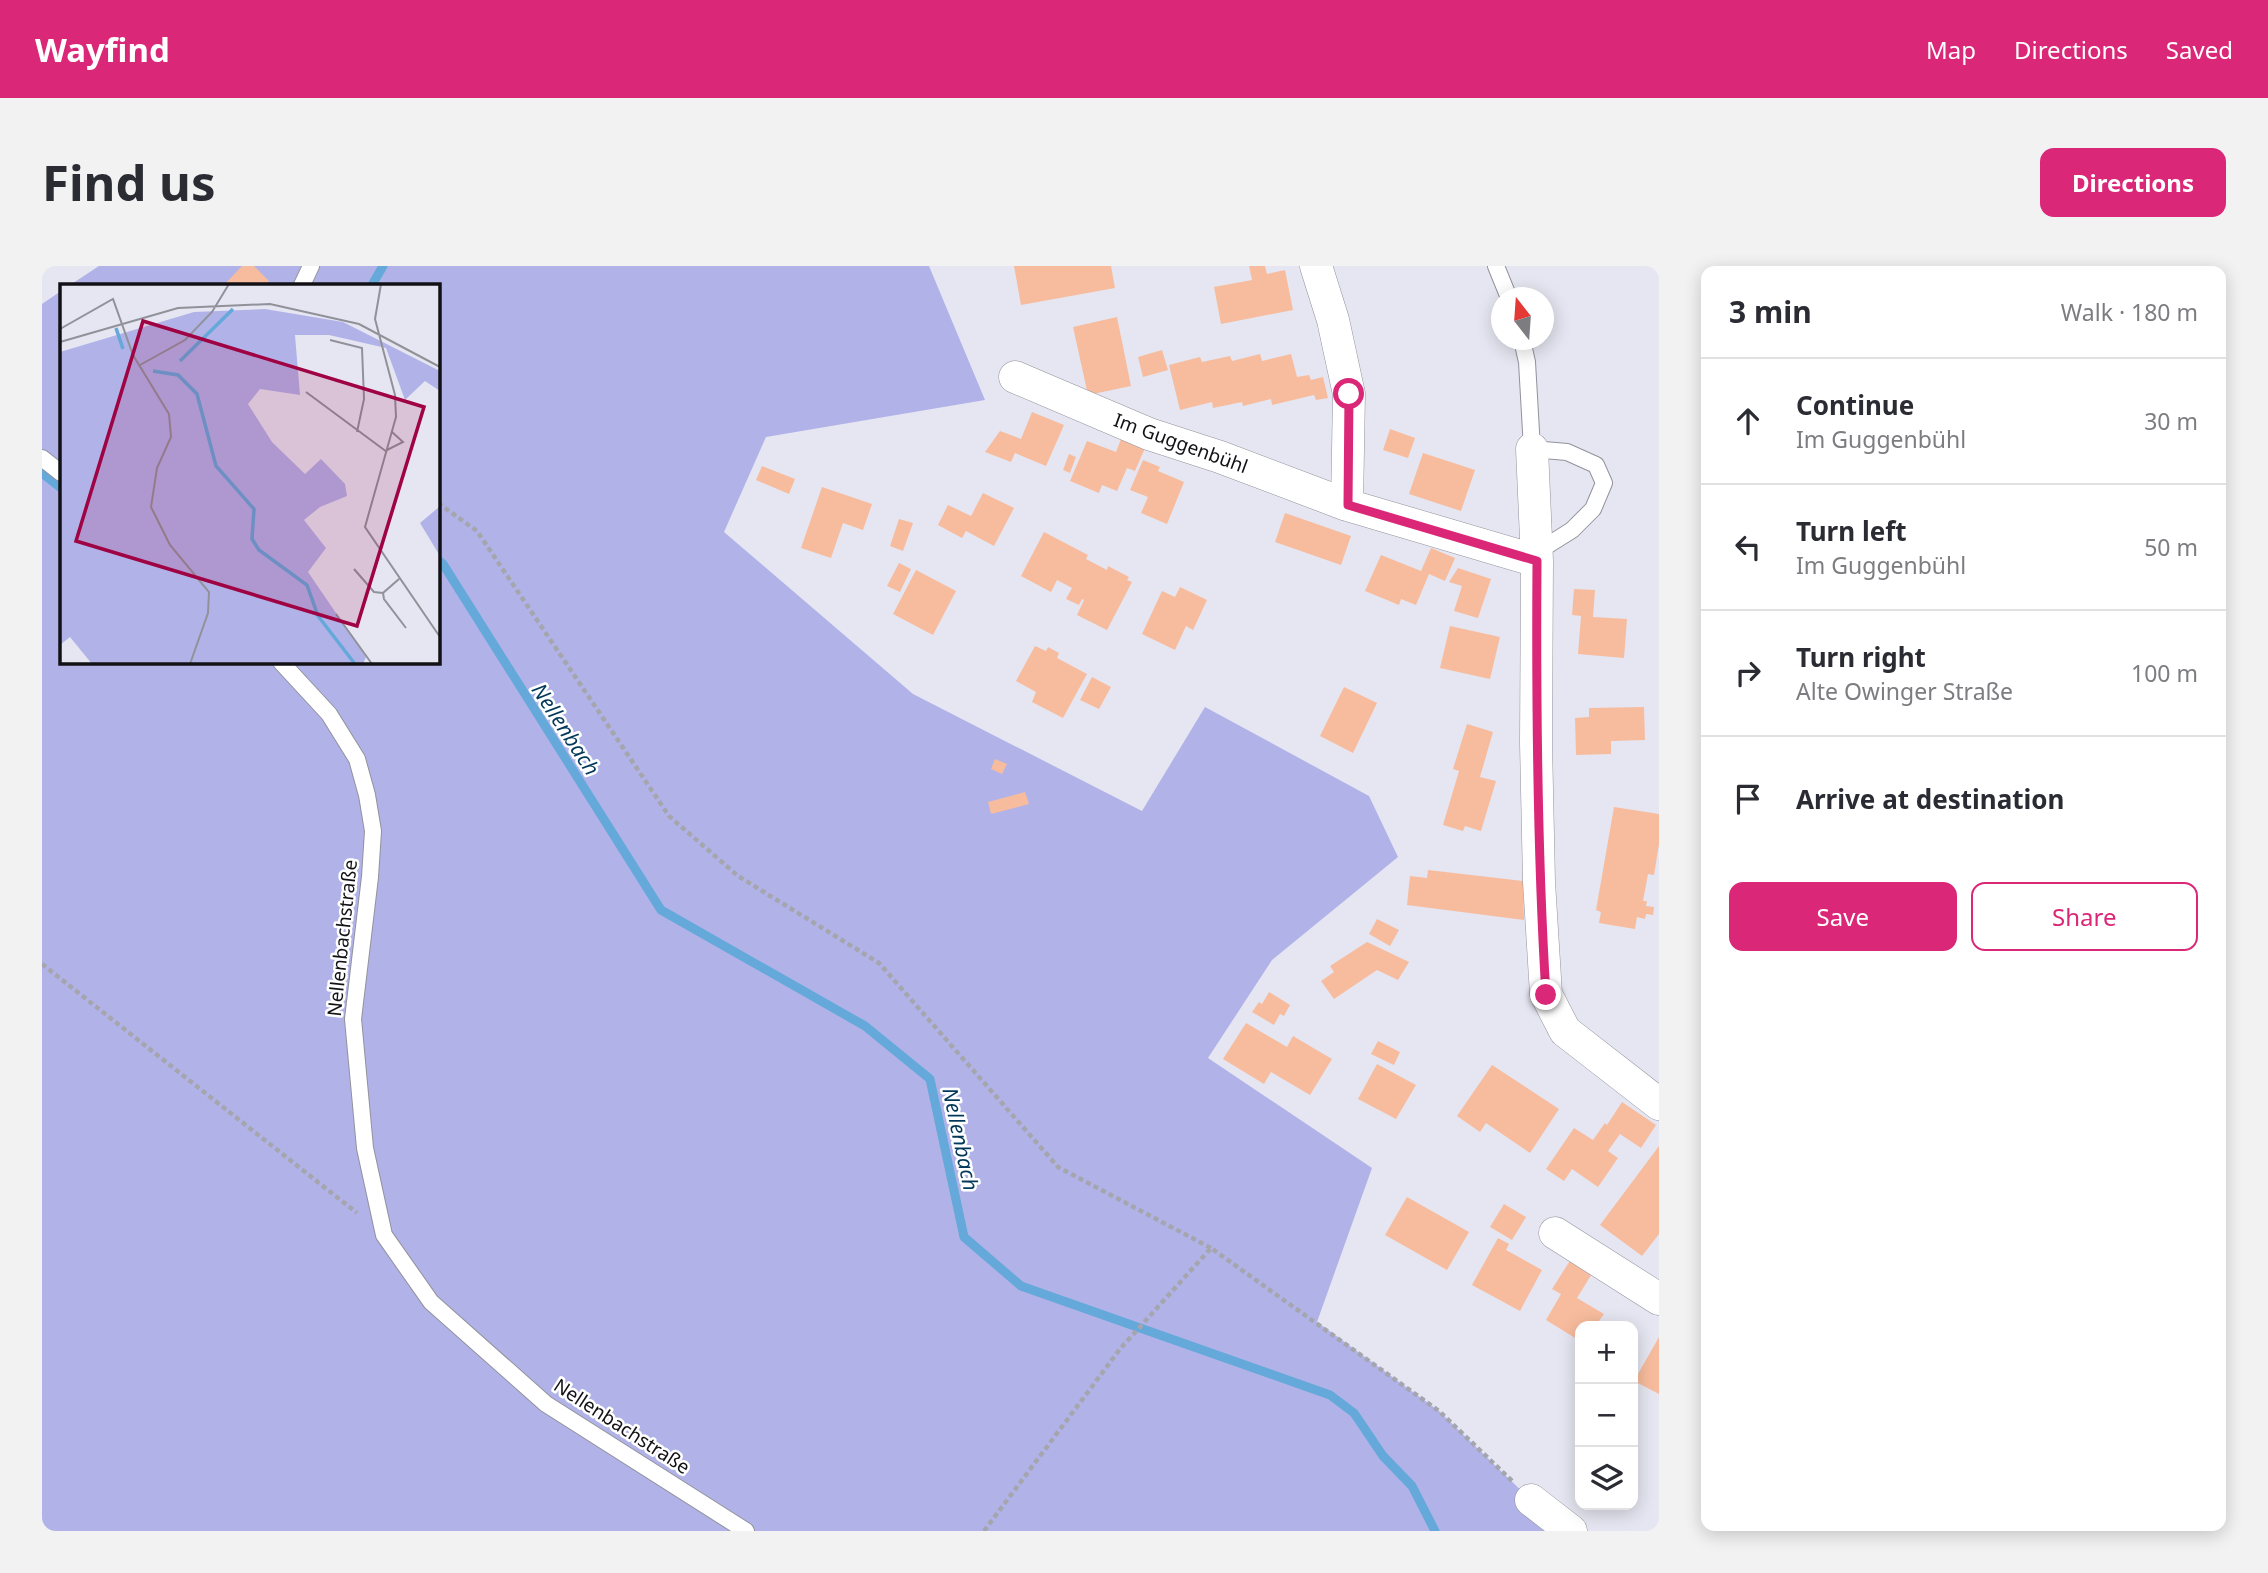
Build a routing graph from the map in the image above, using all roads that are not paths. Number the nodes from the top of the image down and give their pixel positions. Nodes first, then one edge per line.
1 (311, 266) edge
2 (1316, 266) edge
3 (1496, 266) edge
4 (302, 284) edge
5 (1505, 287) edge
6 (1524, 350) edge
7 (1015, 377) dead end
8 (1532, 449) junction
9 (42, 458) edge
10 (60, 472) edge
11 (1348, 505) junction
12 (1537, 556) junction
13 (282, 663) edge
14 (1659, 1104) edge
15 (1555, 1233) dead end
16 (1659, 1299) edge
17 (1531, 1500) road end
18 (746, 1531) edge
19 (1571, 1531) edge

1 - 4 lane
2 - 11 street
3 - 5 lane
6 - 8 lane
7 - 11 street, Im Guggenbühl
8 - 12 street
8 - 12 lane
9 - 10 lane
11 - 12 street, Im Guggenbühl
12 - 14 street
13 - 18 lane, Nellenbachstraße
15 - 16 street
17 - 19 street

